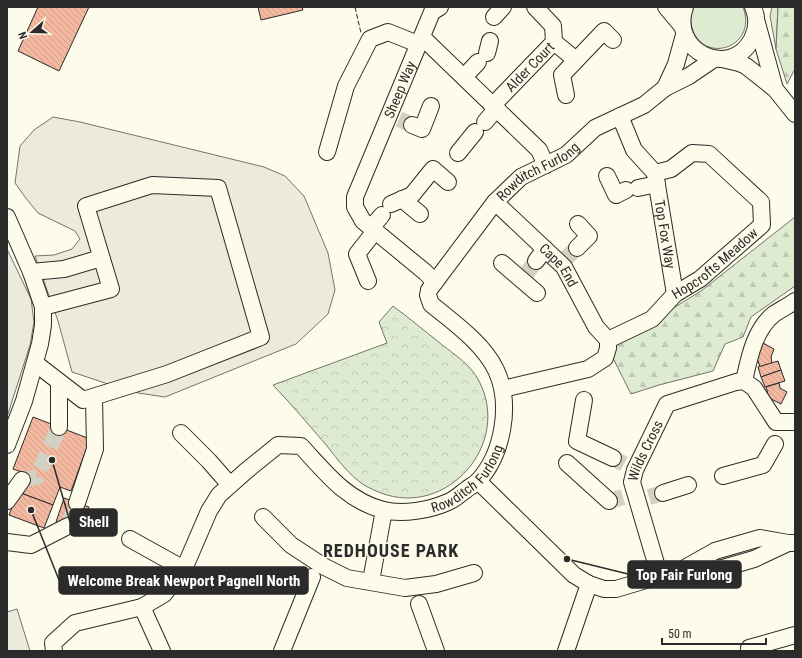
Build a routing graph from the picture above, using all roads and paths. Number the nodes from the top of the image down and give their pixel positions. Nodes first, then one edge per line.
1 (440, 7) edge
2 (666, 7) edge
3 (685, 7) edge
4 (539, 8) edge
5 (756, 13) edge
6 (683, 31) junction
7 (420, 40) junction
8 (613, 40) dead end
9 (554, 42) junction
10 (485, 52) dead end
11 (718, 59) junction
12 (576, 60) junction
13 (464, 77) junction
14 (665, 88) junction
15 (775, 89) junction
16 (566, 95) dead end
17 (430, 106) dead end
18 (495, 107) junction
19 (795, 114) edge
20 (620, 116) junction
21 (400, 119) junction
22 (327, 152) dead end
23 (458, 153) dead end
24 (546, 165) junction
25 (607, 176) dead end
26 (656, 179) junction
27 (448, 182) dead end
28 (495, 202) junction
29 (392, 206) junction
30 (420, 214) dead end
31 (7, 217) edge
32 (578, 224) dead end
33 (373, 230) junction
34 (568, 257) junction
35 (101, 258) junction
36 (502, 263) dead end
37 (532, 266) junction
38 (31, 272) junction
39 (368, 281) dead end
40 (435, 282) junction
41 (537, 293) dead end
42 (675, 294) junction
43 (795, 301) edge
44 (43, 307) junction
45 (608, 340) junction
46 (35, 363) junction
47 (59, 382) junction
48 (744, 382) junction
49 (503, 389) junction
50 (94, 397) junction
51 (584, 400) dead end
52 (795, 422) edge
53 (59, 427) tunnel mouth
54 (181, 433) dead end
55 (775, 433) junction
56 (7, 445) edge
57 (567, 463) dead end
58 (624, 464) junction
59 (723, 476) dead end
60 (22, 480) tunnel mouth
61 (478, 481) junction
62 (230, 485) junction
63 (688, 485) dead end
64 (636, 497) junction
65 (7, 501) edge
66 (77, 503) tunnel mouth
67 (384, 510) junction
68 (263, 516) dead end
69 (68, 526) tunnel mouth
70 (130, 539) dead end
71 (7, 542) edge
72 (792, 543) edge
73 (184, 569) junction
74 (474, 573) dead end
75 (312, 577) dead end
76 (660, 577) junction
77 (371, 582) junction
78 (589, 584) junction
79 (419, 604) dead end
80 (142, 607) junction
81 (795, 634) edge
82 (749, 648) dead end
83 (54, 651) edge
84 (162, 651) edge
85 (282, 651) edge
86 (436, 651) edge
87 (566, 651) edge

1 - 7 street
2 - 6 street
3 - 6 street, Rowditch Furlong
4 - 9 street, Alder Court
5 - 11 street, Rowditch Furlong
5 - 15 street
6 - 11 street
6 - 14 street, Rowditch Furlong
7 - 13 street
7 - 21 street, Sheep Way
7 - 22 street
8 - 12 street
9 - 12 street
9 - 18 street, Alder Court
10 - 13 street
11 - 14 street, Rowditch Furlong
11 - 15 street
12 - 16 street
13 - 18 street
14 - 20 street, Rowditch Furlong
15 - 19 street
17 - 21 street
18 - 23 street, Alder Court
18 - 24 street
20 - 24 street, Rowditch Furlong
20 - 26 street
21 - 33 street, Sheep Way
24 - 28 street, Rowditch Furlong
25 - 26 street
26 - 42 street, Top Fox Way
26 - 42 street, Hopcrofts Meadow
27 - 29 street
28 - 37 street, Cape End
28 - 40 street, Rowditch Furlong
29 - 30 street
29 - 33 street
31 - 38 street
32 - 34 street
33 - 39 street
33 - 40 street, Sheep Way
34 - 37 street, Cape End
34 - 45 street, Cape End
35 - 38 street
35 - 44 street
35 - 50 street
36 - 37 street
37 - 41 street
38 - 44 street
40 - 49 street, Rowditch Furlong
42 - 45 street, Hopcrofts Meadow
43 - 48 street
44 - 46 street
45 - 49 street
46 - 47 street
46 - 56 street
47 - 50 street
47 - 53 street
48 - 55 street
48 - 58 street, Wilds Cross
49 - 61 street, Rowditch Furlong
50 - 66 street
51 - 58 street
52 - 55 street
54 - 62 street
55 - 59 street
57 - 64 street
58 - 64 street, Wilds Cross
60 - 65 street
61 - 67 street, Rowditch Furlong
61 - 78 street
62 - 67 street, Rowditch Furlong
62 - 73 street, Rowditch Furlong
63 - 64 street
64 - 76 street, Wilds Cross
67 - 77 street
68 - 77 street
69 - 71 street
70 - 73 street
72 - 76 street
73 - 80 street, Rowditch Furlong
74 - 77 street
75 - 85 street
76 - 78 street
78 - 87 street
79 - 86 street
80 - 83 street, Rowditch Furlong
80 - 84 street
81 - 82 street

